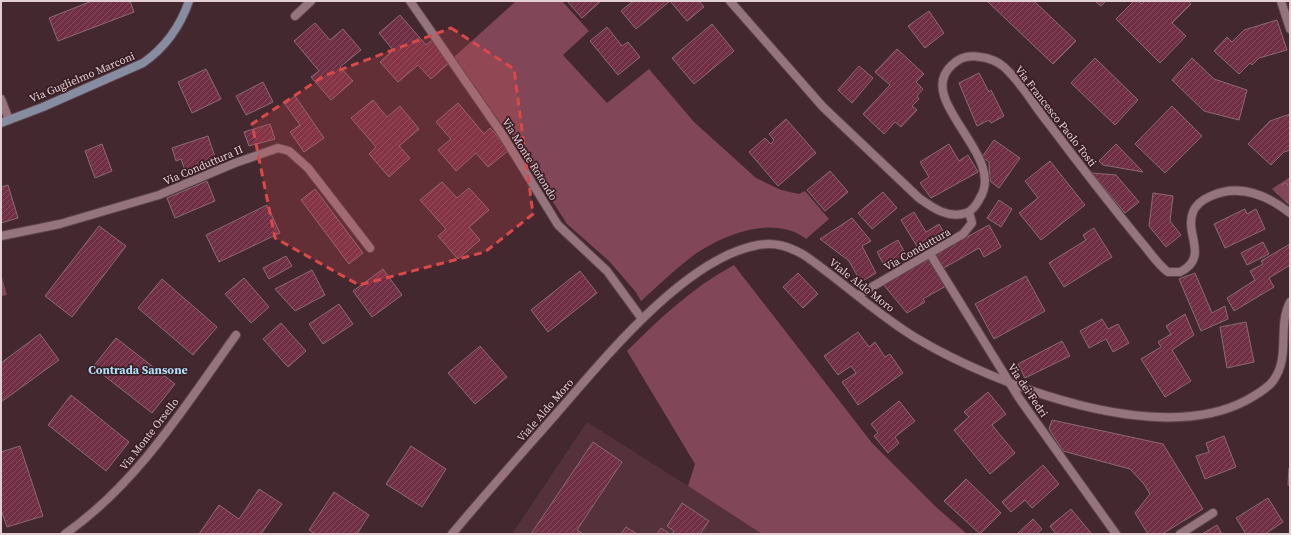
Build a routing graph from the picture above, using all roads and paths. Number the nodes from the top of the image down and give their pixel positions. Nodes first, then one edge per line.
1 (189, 1) edge
2 (311, 1) edge
3 (410, 1) edge
4 (730, 1) edge
5 (1281, 1) edge
6 (295, 16) dead end
7 (1290, 29) edge
8 (1, 99) edge
9 (5, 121) edge
10 (969, 212) junction
11 (1290, 213) edge
12 (1, 236) edge
13 (370, 248) dead end
14 (930, 254) junction
15 (858, 296) junction
16 (1290, 302) edge
17 (642, 319) junction
18 (236, 335) dead end
19 (1008, 382) junction
20 (1213, 513) dead end
21 (65, 534) edge
22 (452, 534) edge
23 (1116, 534) edge
24 (1180, 534) edge

1 - 9 main road, Via Guglielmo Marconi
2 - 6 street
3 - 17 street, Via Monte Rotondo
4 - 10 street
5 - 7 street
8 - 9 street
10 - 11 street, Via Francesco Paolo Tosti
10 - 14 street, Via Conduttura
12 - 13 street, Via Conduttura II
14 - 15 street, Via Conduttura
14 - 19 street, Via dei Fedri
15 - 17 street, Viale Aldo Moro
15 - 19 street, Viale Aldo Moro
16 - 19 street, Viale Aldo Moro
17 - 22 street, Viale Aldo Moro
18 - 21 street, Via Monte Orsello
19 - 23 street, Via dei Fedri
20 - 24 street

